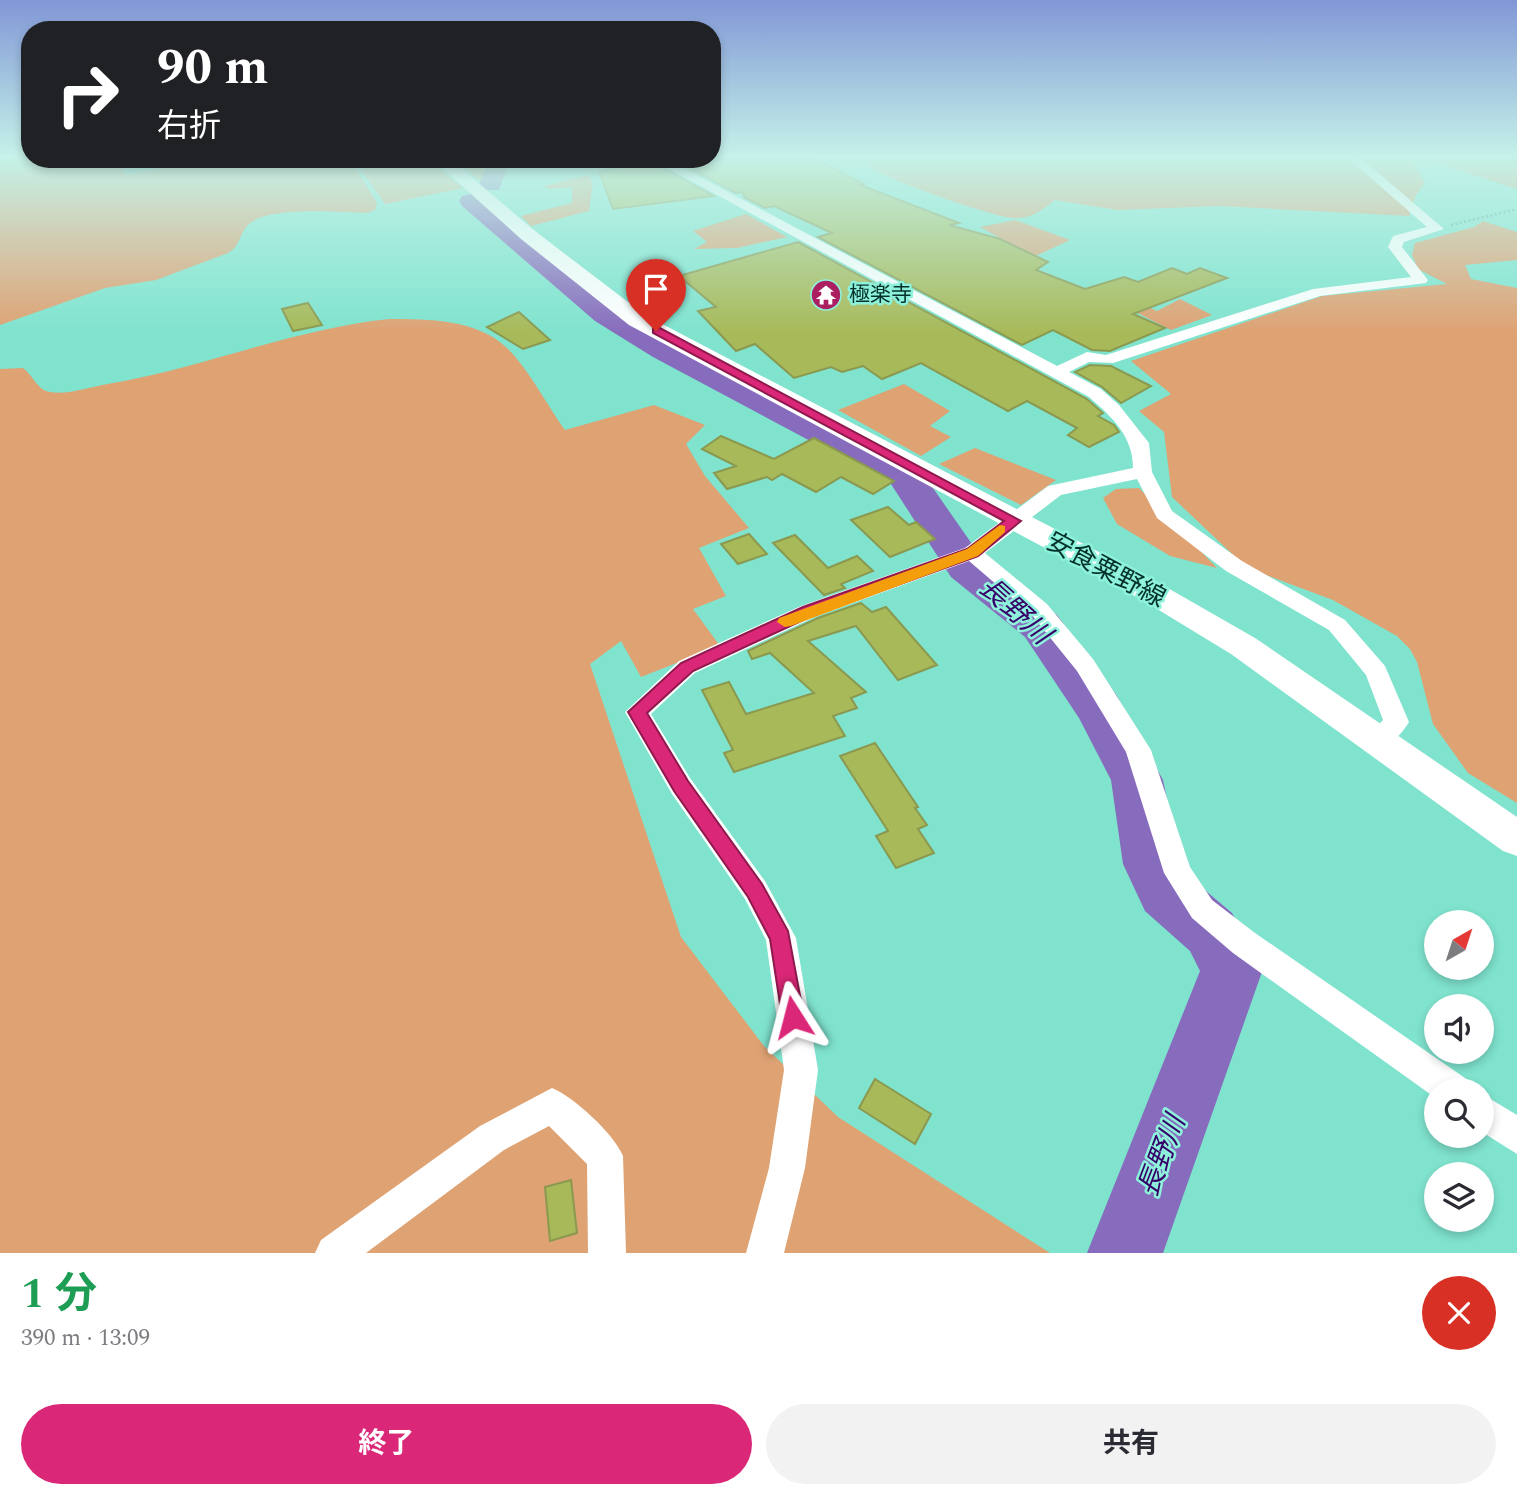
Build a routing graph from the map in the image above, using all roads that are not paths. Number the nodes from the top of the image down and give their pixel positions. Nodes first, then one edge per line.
1 (507, 216) edge
2 (765, 216) edge
3 (1422, 216) edge
4 (1437, 229) joint
5 (1057, 372) junction
6 (1143, 472) junction
7 (1014, 521) junction
8 (963, 555) junction
9 (1378, 739) junction
10 (1517, 839) edge
11 (1436, 1078) edge
12 (1494, 1120) edge
13 (1517, 1136) edge
14 (334, 1253) edge
15 (607, 1253) edge
16 (765, 1253) edge

1 - 7 main road, 安食粟野線
2 - 5 street
3 - 4 street
4 - 5 street
5 - 6 street
6 - 7 street
6 - 9 street
7 - 8 street
7 - 9 main road, 安食粟野線
8 - 11 street
8 - 16 street
9 - 10 main road, 安食粟野線
12 - 13 street
14 - 15 street

